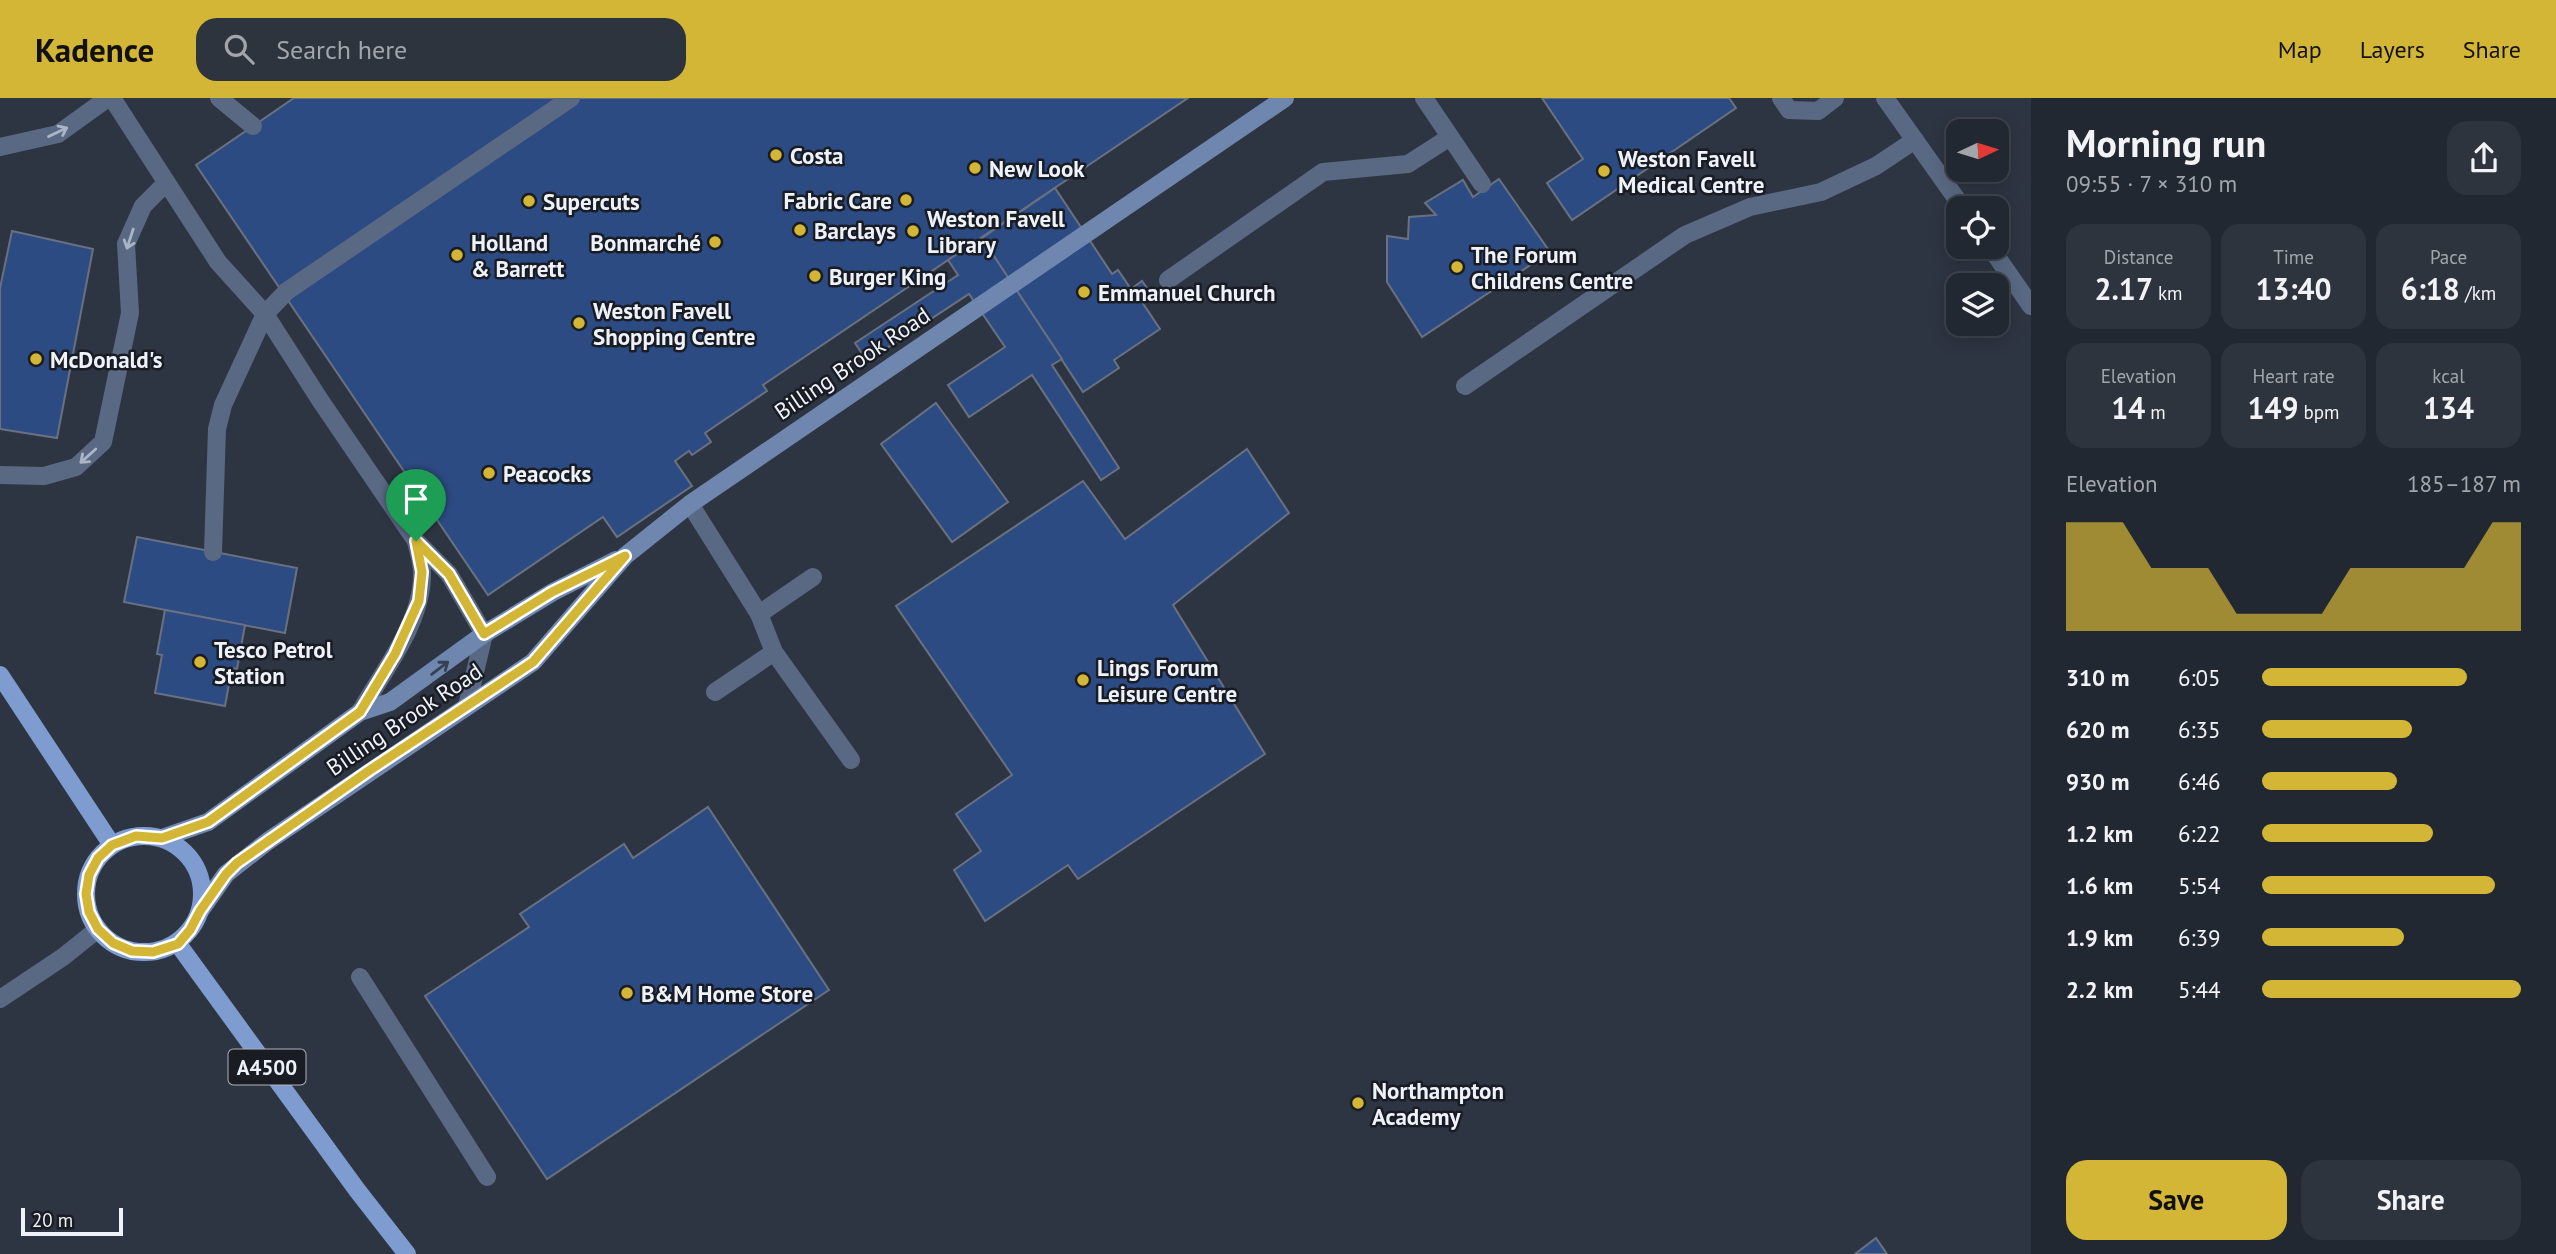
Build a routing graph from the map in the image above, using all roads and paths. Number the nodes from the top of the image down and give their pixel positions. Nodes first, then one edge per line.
1 (110, 98) edge
2 (219, 98) edge
3 (571, 98) edge
4 (1285, 98) edge
5 (1424, 98) edge
6 (1781, 98) edge
7 (1835, 98) edge
8 (1885, 98) edge
9 (253, 126) dead end
10 (0, 132) edge
11 (1450, 136) junction
12 (1915, 140) junction
13 (22, 142) junction
14 (0, 147) edge
15 (166, 183) junction
16 (1482, 184) dead end
17 (1955, 196) edge
18 (1998, 259) edge
19 (1168, 280) dead end
20 (2031, 306) edge
21 (265, 314) junction
22 (1465, 386) dead end
23 (0, 475) edge
24 (690, 504) junction
25 (416, 541) junction
26 (213, 552) dead end
27 (625, 556) junction
28 (813, 577) dead end
29 (759, 614) junction
30 (484, 634) junction
31 (774, 652) junction
32 (0, 675) edge
33 (715, 692) dead end
34 (467, 706) junction
35 (360, 712) junction
36 (851, 760) dead end
37 (162, 838) junction
38 (112, 845) junction
39 (200, 911) junction
40 (98, 929) junction
41 (178, 944) junction
42 (360, 977) dead end
43 (0, 999) edge
44 (487, 1177) dead end
45 (407, 1254) edge

13 -> 1 street
1 - 15 street
2 - 9 street
3 - 21 street
4 - 24 street, Billing Brook Road
5 - 11 street
6 - 7 street
8 - 12 street
10 - 13 street
11 - 16 street
11 - 19 street
12 - 17 street
12 - 22 street
13 - 14 street
15 - 21 street
15 -> 23 street
18 - 20 street
21 - 25 street
21 - 26 street
24 - 27 street, Billing Brook Road
24 - 29 street
25 - 30 street
25 - 35 street
27 - 30 street, Billing Brook Road
27 - 34 street, Billing Brook Road
28 - 29 street
29 - 31 street
30 - 34 street
35 -> 30 street, Billing Brook Road
31 - 33 street
31 - 36 street
32 - 38 main road
34 - 39 street, Billing Brook Road
35 - 37 street, Billing Brook Road
37 - 38 main road
37 - 39 main road
38 - 40 main road
39 - 41 main road
40 - 41 main road
40 - 43 street
41 - 45 main road, A4500
42 - 44 street

